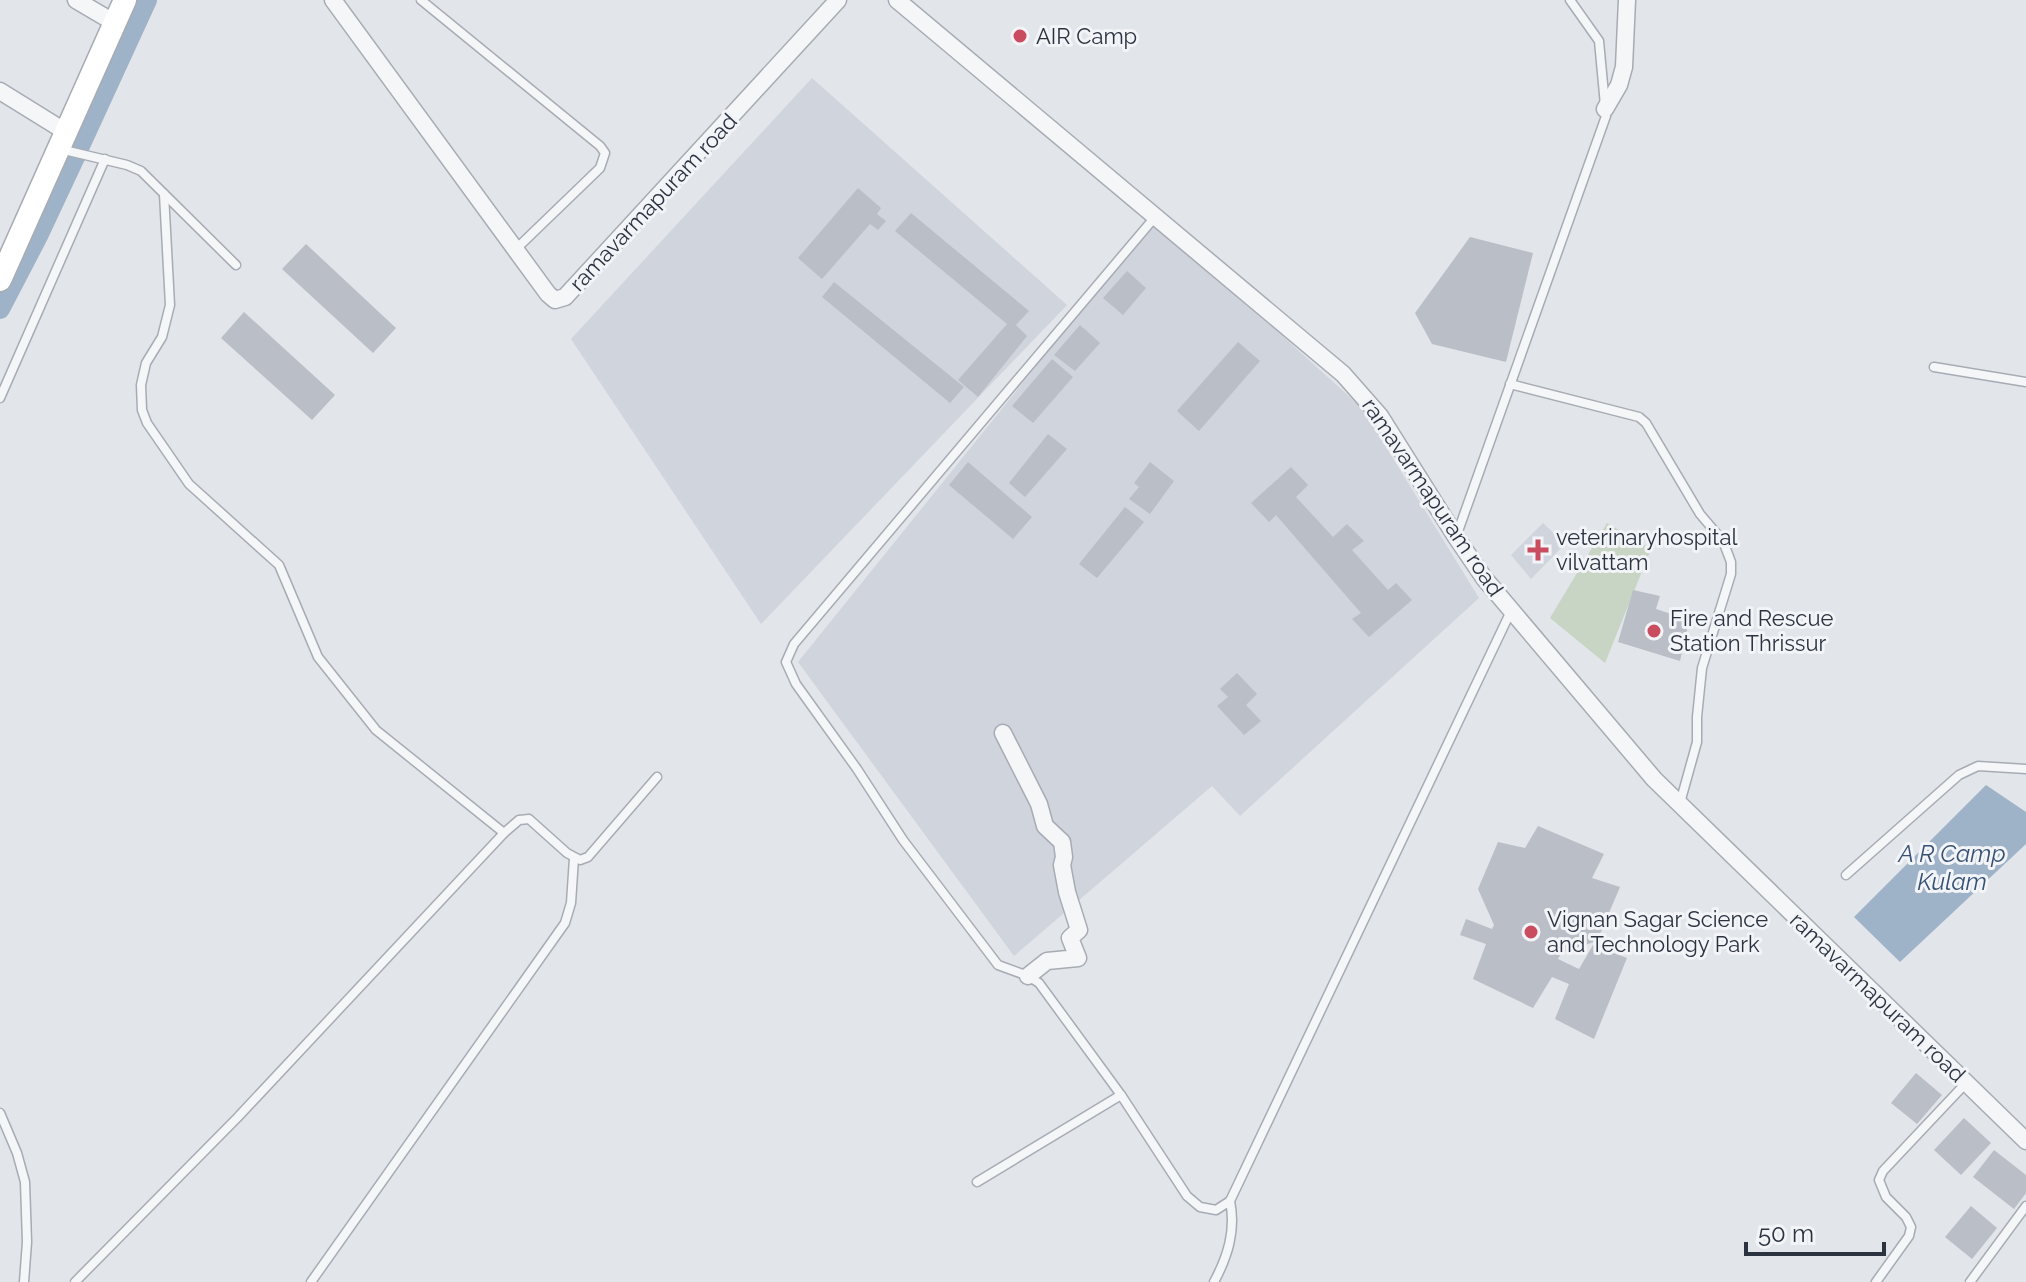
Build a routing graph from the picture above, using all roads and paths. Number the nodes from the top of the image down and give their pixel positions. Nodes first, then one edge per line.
1 (76, 0) edge
2 (125, 0) edge
3 (333, 0) edge
4 (421, 0) edge
5 (838, 0) edge
6 (897, 0) edge
7 (1570, 0) edge
8 (1627, 0) edge
9 (115, 23) junction
10 (0, 91) edge
11 (1605, 109) junction
12 (63, 140) junction
13 (105, 159) junction
14 (164, 194) junction
15 (1156, 216) junction
16 (516, 250) junction
17 (236, 265) dead end
18 (0, 280) edge
19 (1934, 367) dead end
20 (2026, 382) edge
21 (1510, 384) junction
22 (0, 398) edge
23 (1456, 537) junction
24 (1512, 610) junction
25 (1003, 733) dead end
26 (2026, 769) edge
27 (657, 777) dead end
28 (1680, 804) junction
29 (504, 833) junction
30 (574, 858) junction
31 (1846, 875) dead end
32 (1028, 976) junction
33 (1966, 1083) junction
34 (1121, 1095) junction
35 (0, 1113) edge
36 (2026, 1141) edge
37 (977, 1182) dead end
38 (1230, 1201) junction
39 (2026, 1206) edge
40 (24, 1282) edge
41 (75, 1282) edge
42 (311, 1282) edge
43 (1214, 1282) edge
44 (1876, 1282) edge
45 (1970, 1282) edge

1 - 9 street
2 - 9 street
3 - 16 street, ramavarmapuram road
4 - 16 lane
5 - 16 street, ramavarmapuram road
6 - 15 street, ramavarmapuram road
7 - 11 lane
8 - 11 street
9 - 12 street
10 - 12 street
11 - 21 lane
12 - 13 lane
12 - 18 street
13 - 14 lane
13 - 22 lane
14 - 17 lane
14 - 29 lane
15 - 23 street, ramavarmapuram road
15 - 32 lane
19 - 20 lane
21 - 23 lane
21 - 28 lane
23 - 24 street, ramavarmapuram road
24 - 28 street, ramavarmapuram road
24 - 38 lane
25 - 32 street
26 - 31 lane
27 - 30 lane
28 - 33 street, ramavarmapuram road
29 - 30 lane
29 - 41 lane
30 - 42 lane
32 - 34 lane
33 - 36 street, ramavarmapuram road
33 - 44 lane
34 - 37 lane
34 - 38 lane
35 - 40 lane
38 - 43 lane
39 - 45 lane

